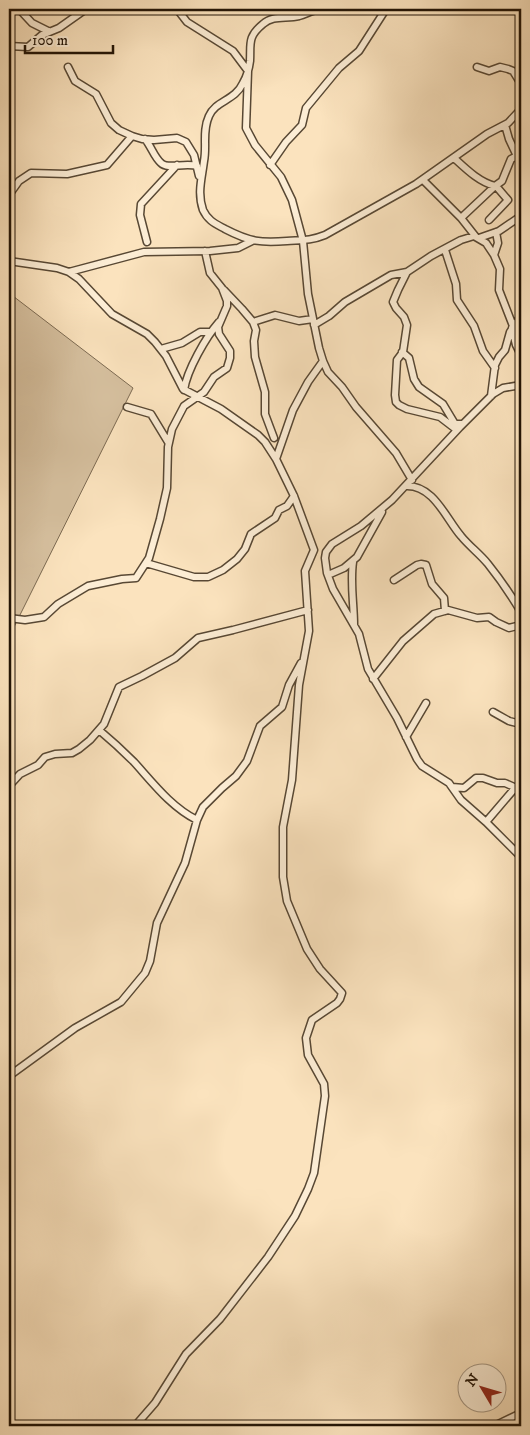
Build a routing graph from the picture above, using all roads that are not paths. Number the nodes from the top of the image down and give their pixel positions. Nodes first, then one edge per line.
1 (19, 9) edge
2 (86, 9) edge
3 (179, 9) edge
4 (320, 9) edge
5 (386, 9) edge
6 (48, 31) junction
7 (9, 46) edge
8 (477, 66) dead end
9 (68, 67) dead end
10 (248, 71) junction
11 (521, 84) edge
12 (521, 109) edge
13 (505, 125) junction
14 (132, 136) junction
15 (145, 139) junction
16 (519, 157) edge
17 (454, 158) junction
18 (177, 165) junction
19 (270, 165) junction
20 (197, 166) junction
21 (200, 178) junction
22 (423, 180) junction
23 (496, 186) junction
24 (9, 195) edge
25 (521, 216) edge
26 (461, 218) junction
27 (489, 220) dead end
28 (496, 232) junction
29 (477, 238) junction
30 (252, 241) junction
31 (303, 241) junction
32 (147, 242) dead end
33 (445, 250) junction
34 (205, 251) junction
35 (494, 255) junction
36 (9, 261) edge
37 (69, 272) junction
38 (407, 272) junction
39 (222, 288) junction
40 (521, 316) edge
41 (219, 321) junction
42 (253, 322) junction
43 (314, 322) junction
44 (512, 327) junction
45 (211, 332) junction
46 (161, 349) junction
47 (402, 352) junction
48 (521, 355) edge
49 (323, 362) junction
50 (495, 368) junction
51 (521, 384) edge
52 (184, 390) junction
53 (197, 397) junction
54 (490, 397) junction
55 (127, 407) dead end
56 (463, 424) junction
57 (456, 430) junction
58 (260, 436) junction
59 (284, 437) junction
60 (274, 438) junction
61 (168, 442) junction
62 (276, 458) junction
63 (412, 480) junction
64 (406, 486) junction
65 (294, 496) junction
66 (385, 506) junction
67 (353, 561) junction
68 (146, 563) junction
69 (328, 575) junction
70 (394, 580) dead end
71 (520, 608) edge
72 (308, 610) junction
73 (445, 610) junction
74 (9, 618) edge
75 (521, 625) edge
76 (354, 626) junction
77 (303, 659) junction
78 (373, 679) junction
79 (426, 703) dead end
80 (493, 712) dead end
81 (521, 724) edge
82 (100, 730) junction
83 (406, 737) junction
84 (9, 786) edge
85 (452, 787) junction
86 (518, 789) edge
87 (197, 820) junction
88 (486, 822) junction
89 (521, 857) edge
90 (9, 1076) edge
91 (521, 1413) edge
92 (135, 1426) edge
93 (494, 1426) edge

1 - 6 street
2 - 6 street
3 - 10 street
4 - 10 street
5 - 19 street
6 - 7 street
8 - 11 street
9 - 14 street
10 - 19 street
10 - 21 street
12 - 13 street
13 - 16 street
13 - 17 street
14 - 15 street
14 - 24 street
15 - 18 street
15 - 20 street
16 - 23 street
17 - 22 street
17 - 23 street
18 - 20 street
18 - 32 street
19 - 31 street
20 - 21 street
21 - 30 street
22 - 26 street
22 - 31 street
23 - 26 street
23 - 27 street
25 - 28 street
26 - 29 street
28 - 29 street
28 - 35 street
29 - 33 street
29 - 35 street
30 - 31 street
30 - 34 street
31 - 43 street
33 - 38 street
33 - 50 street
34 - 37 street
34 - 39 street
35 - 44 street
36 - 37 street
37 - 46 street
38 - 43 street
38 - 47 street
39 - 41 street
39 - 42 street
40 - 44 street
41 - 45 street
41 - 53 street
42 - 43 street
42 - 60 street
43 - 49 street
44 - 48 street
44 - 50 street
45 - 46 street
45 - 52 street
46 - 52 street
47 - 56 street
47 - 57 street
49 - 59 street
49 - 63 street
50 - 54 street
51 - 54 street
52 - 53 street
53 - 58 street
53 - 61 street
54 - 56 street
55 - 61 street
56 - 57 street
57 - 63 street
58 - 60 street
58 - 62 street
59 - 60 street
59 - 62 street
61 - 68 street
62 - 65 street
63 - 64 street
64 - 66 street
64 - 71 street
65 - 68 street
65 - 72 street
66 - 67 street
66 - 69 street
67 - 69 street
67 - 76 street
68 - 74 street
69 - 76 street
70 - 73 street
72 - 77 street
72 - 82 street
73 - 75 street
73 - 78 street
76 - 78 street
77 - 87 street
77 - 92 street
78 - 83 street
79 - 83 street
80 - 81 street
82 - 84 street
82 - 87 street
83 - 85 street
85 - 86 street
85 - 88 street
86 - 88 street
87 - 90 street
88 - 89 street
91 - 93 street

